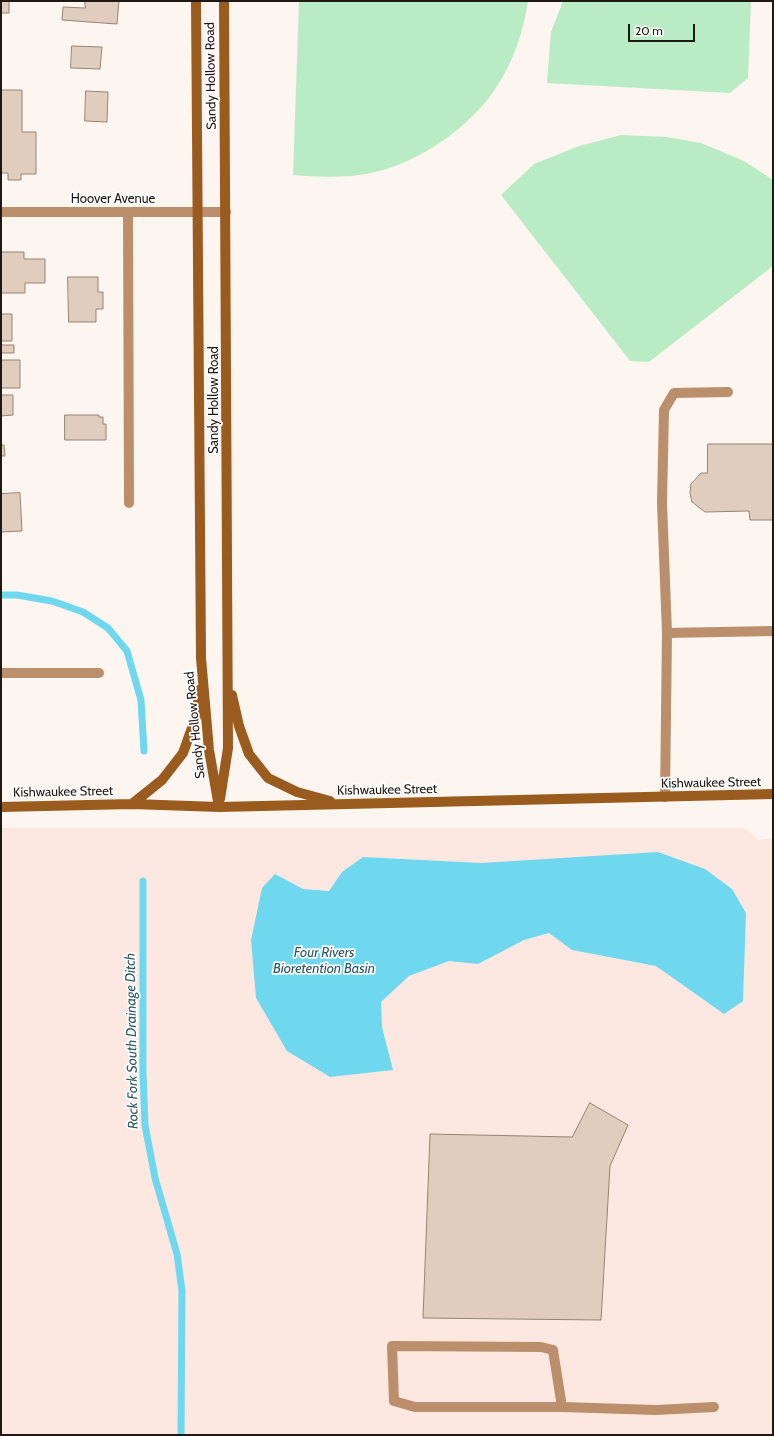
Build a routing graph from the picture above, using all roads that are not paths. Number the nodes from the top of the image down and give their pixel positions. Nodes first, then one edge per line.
1 (196, 1) edge
2 (224, 1) edge
3 (1, 212) edge
4 (128, 212) junction
5 (198, 212) junction
6 (226, 212) junction
7 (728, 392) dead end
8 (128, 503) dead end
9 (773, 631) edge
10 (667, 633) junction
11 (201, 658) junction
12 (1, 673) edge
13 (99, 673) dead end
14 (228, 676) junction
15 (773, 794) edge
16 (665, 797) junction
17 (132, 804) junction
18 (340, 804) junction
19 (1, 807) edge
20 (219, 807) junction
21 (562, 1407) junction
22 (714, 1407) dead end

1 - 5 street, Sandy Hollow Road
2 - 6 street, Sandy Hollow Road
3 - 4 street, Hoover Avenue
4 - 5 street, Hoover Avenue
4 - 8 street
5 - 6 street, Hoover Avenue
5 - 11 street, Sandy Hollow Road
6 - 14 street, Sandy Hollow Road
7 - 10 street
9 - 10 street
10 - 16 street
11 - 17 street
11 - 20 street, Sandy Hollow Road
12 - 13 street
14 - 18 street
14 - 20 street, Sandy Hollow Road
15 - 16 street, Kishwaukee Street
16 - 18 street, Kishwaukee Street
17 - 19 street, Kishwaukee Street
17 - 20 street, Kishwaukee Street
18 - 20 street, Kishwaukee Street
21 - 21 street
21 - 22 street

